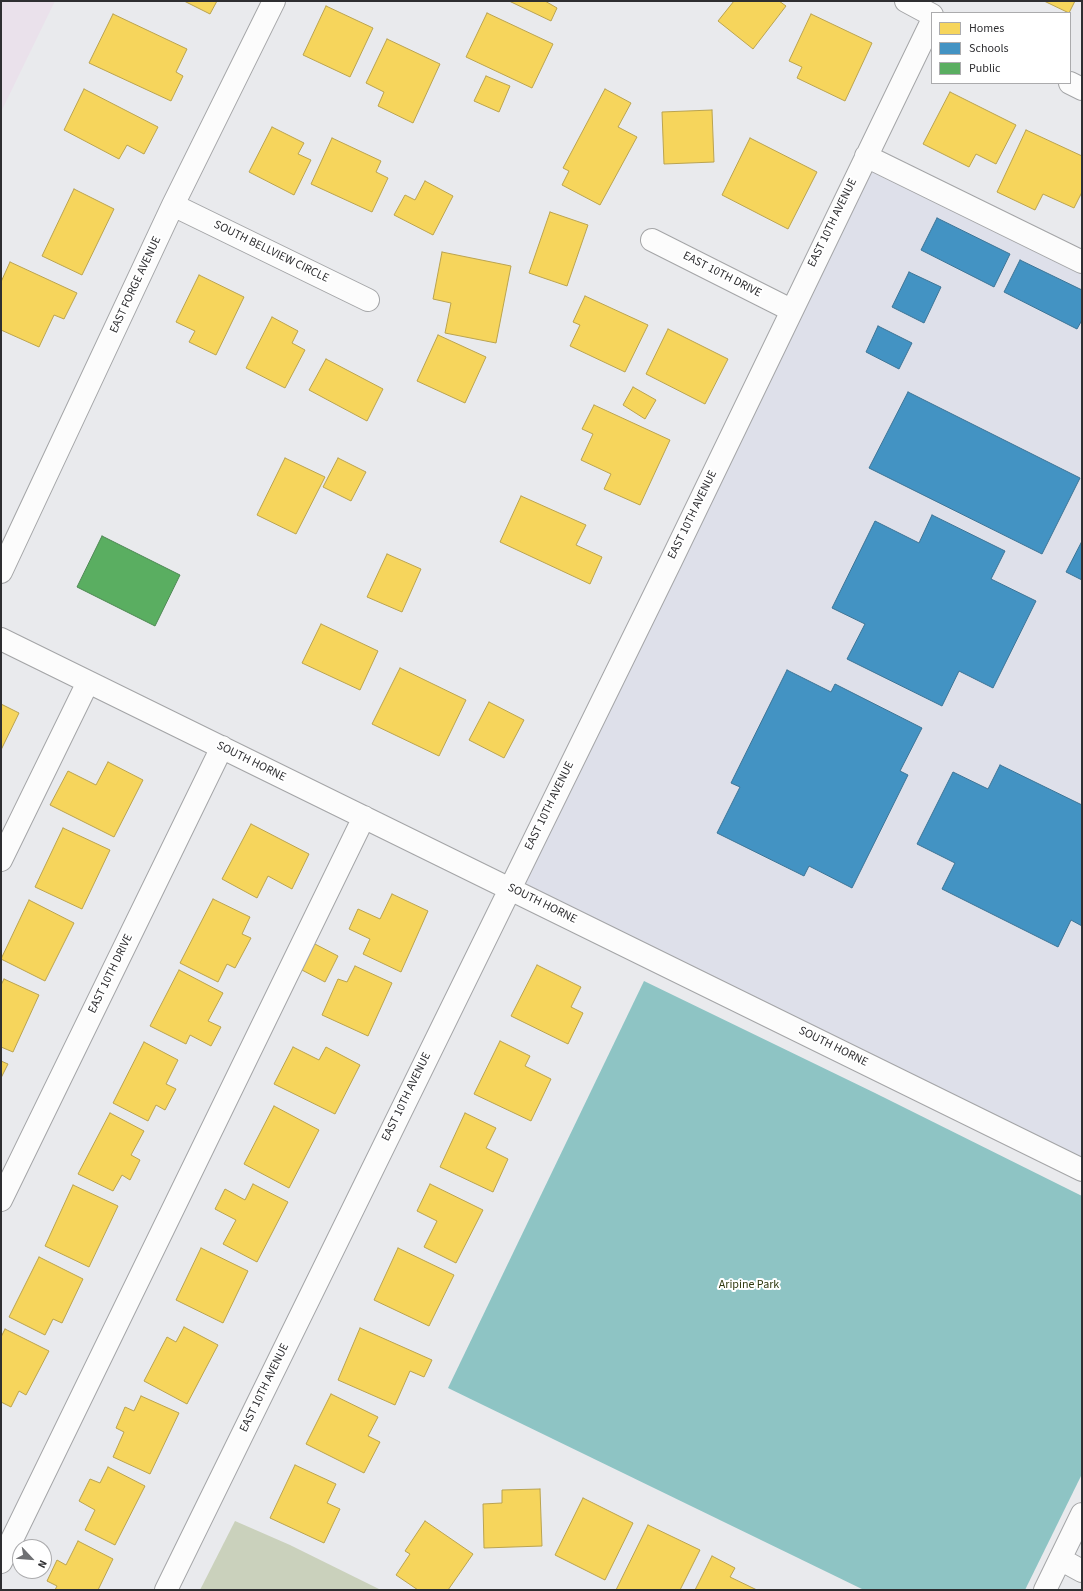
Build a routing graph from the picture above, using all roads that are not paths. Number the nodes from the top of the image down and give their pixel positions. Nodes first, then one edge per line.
1 (274, 1) edge
2 (906, 1) edge
3 (942, 1) edge
4 (936, 12) edge
5 (931, 14) edge
6 (931, 23) edge
7 (1071, 84) edge
8 (1082, 89) edge
9 (866, 156) junction
10 (173, 205) junction
11 (652, 240) dead end
12 (1082, 262) edge
13 (368, 300) dead end
14 (791, 310) junction
15 (1, 572) edge
16 (1, 639) edge
17 (88, 682) junction
18 (222, 748) junction
19 (364, 817) junction
20 (1, 860) edge
21 (509, 888) junction
22 (1082, 1170) edge
23 (1, 1200) edge
24 (1082, 1514) edge
25 (1060, 1559) junction
26 (1, 1562) edge
27 (1082, 1571) edge
28 (166, 1590) edge
29 (1045, 1590) edge

1 - 10 street, EAST FORGE AVENUE
2 - 5 street
3 - 4 street
6 - 9 street, EAST 10TH AVENUE
7 - 8 street
9 - 12 street
9 - 14 street, EAST 10TH AVENUE
10 - 13 street, SOUTH BELLVIEW CIRCLE
10 - 15 street, EAST FORGE AVENUE
11 - 14 street, EAST 10TH DRIVE
14 - 21 street, EAST 10TH AVENUE
16 - 17 street, SOUTH HORNE
17 - 18 street, SOUTH HORNE
17 - 20 street
18 - 19 street, SOUTH HORNE
18 - 23 street, EAST 10TH DRIVE
19 - 21 street, SOUTH HORNE
19 - 26 street
21 - 22 street, SOUTH HORNE
21 - 28 street, EAST 10TH AVENUE
24 - 25 street
25 - 27 street
25 - 29 street

